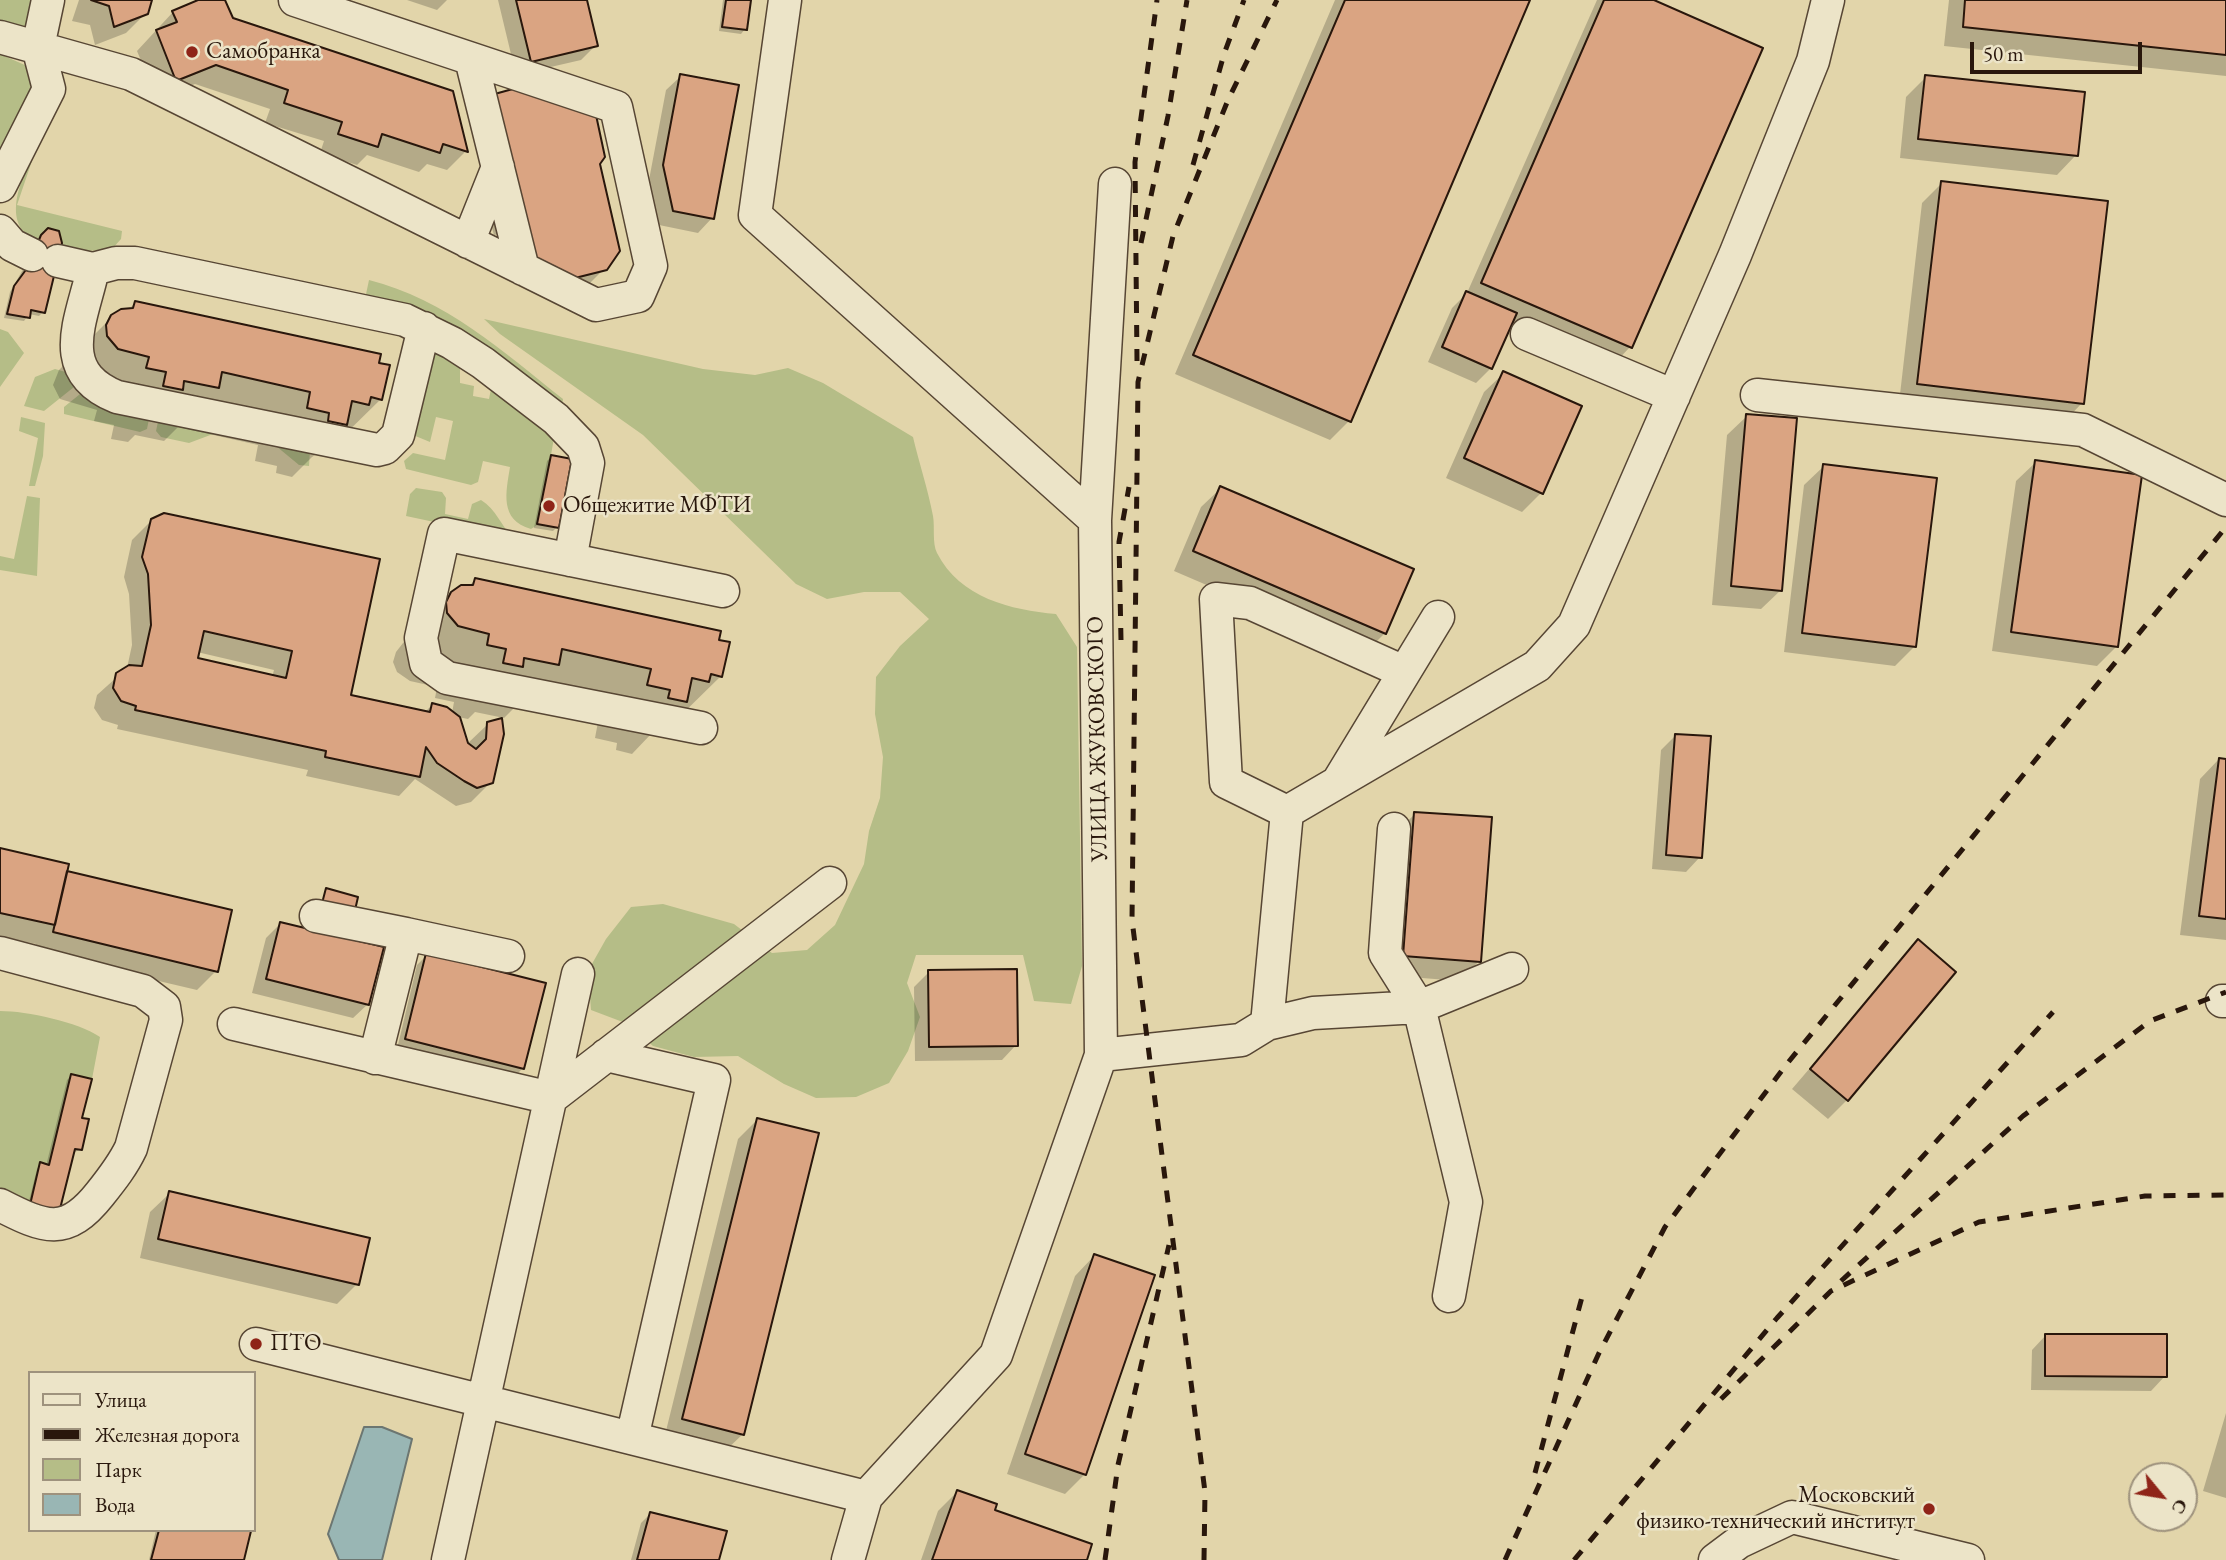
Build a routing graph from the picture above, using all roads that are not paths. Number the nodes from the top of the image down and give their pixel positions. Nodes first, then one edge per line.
1 (48, 0) edge
2 (295, 0) edge
3 (785, 0) edge
4 (1828, 0) edge
5 (0, 37) edge
6 (37, 47) junction
7 (471, 59) junction
8 (498, 167) junction
9 (1115, 184) dead end
10 (0, 186) edge
11 (0, 231) edge
12 (468, 242) junction
13 (93, 269) junction
14 (523, 269) junction
15 (424, 328) junction
16 (1527, 334) dead end
17 (1757, 395) dead end
18 (1674, 396) junction
19 (2226, 500) edge
20 (1096, 520) junction
21 (570, 560) junction
22 (723, 591) dead end
23 (1438, 617) dead end
24 (1404, 672) junction
25 (701, 728) dead end
26 (1338, 782) junction
27 (1287, 812) junction
28 (1394, 829) dead end
29 (830, 883) dead end
30 (316, 916) dead end
31 (406, 934) junction
32 (0, 953) edge
33 (508, 956) dead end
34 (1512, 969) dead end
35 (579, 974) dead end
36 (1419, 1007) junction
37 (234, 1024) dead end
38 (1267, 1024) junction
39 (606, 1055) junction
40 (1101, 1055) junction
41 (375, 1058) junction
42 (551, 1098) junction
43 (0, 1205) edge
44 (1449, 1296) dead end
45 (256, 1344) dead end
46 (483, 1401) junction
47 (632, 1438) junction
48 (866, 1497) junction
49 (447, 1560) edge
50 (848, 1560) edge
51 (1715, 1560) edge
52 (1968, 1560) edge

1 - 6 street
2 - 7 street
3 - 20 street
4 - 18 street
5 - 6 street
6 - 10 street
6 - 12 street
7 - 8 street
7 - 14 street
8 - 12 street
8 - 14 street
9 - 20 street, УЛИЦА ЖУКОВСКОГО
11 - 13 street
12 - 14 street
13 - 15 street
13 - 15 street
15 - 21 street
16 - 18 street
17 - 19 street
18 - 26 street
20 - 40 street, УЛИЦА ЖУКОВСКОГО
21 - 22 street
21 - 25 street
23 - 24 street
24 - 26 street
24 - 27 street
26 - 27 street
27 - 38 street
28 - 36 street
29 - 39 street
30 - 31 street
31 - 33 street
31 - 41 street
32 - 43 street
34 - 36 street
35 - 42 street
36 - 38 street
36 - 44 street
37 - 41 street
38 - 40 street
39 - 42 street
39 - 47 street
40 - 48 street, УЛИЦА ЖУКОВСКОГО
41 - 42 street
42 - 46 street
45 - 46 street
46 - 47 street
46 - 49 street
47 - 48 street
48 - 50 street, УЛИЦА ЖУКОВСКОГО
51 - 52 street

